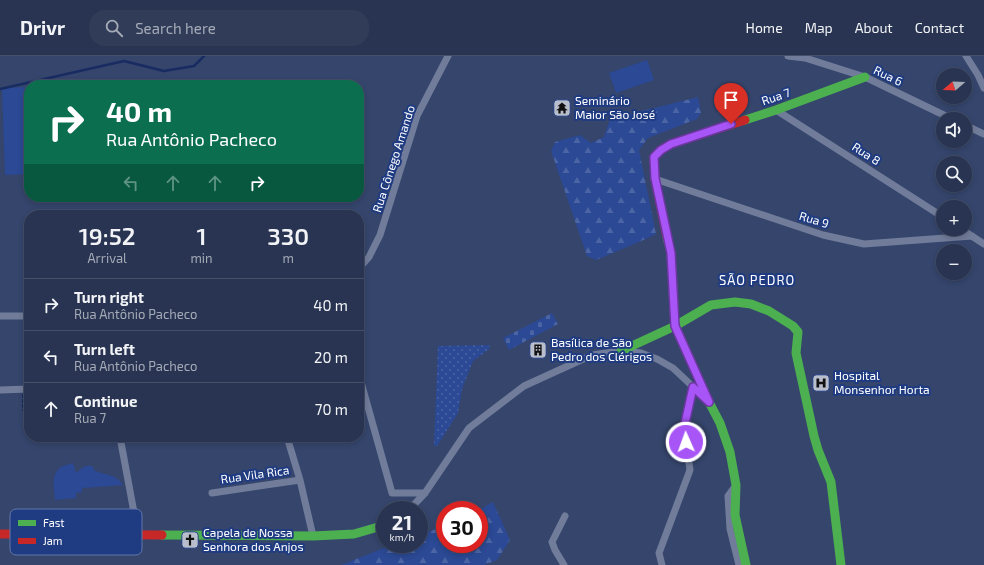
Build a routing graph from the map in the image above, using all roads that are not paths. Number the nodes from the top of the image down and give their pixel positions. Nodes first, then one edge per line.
1 (448, 56) edge
2 (788, 56) edge
3 (966, 56) edge
4 (865, 77) junction
5 (984, 88) edge
6 (776, 110) junction
7 (938, 112) edge
8 (972, 128) edge
9 (984, 134) edge
10 (655, 178) junction
11 (936, 213) edge
12 (972, 236) joint
13 (984, 244) edge
14 (364, 263) edge
15 (0, 316) edge
16 (24, 316) edge
17 (675, 326) junction
18 (621, 351) junction
19 (693, 387) junction
20 (0, 390) edge
21 (24, 390) edge
22 (364, 393) edge
23 (709, 402) junction
24 (121, 442) edge
25 (289, 442) edge
26 (300, 480) junction
27 (736, 485) junction
28 (212, 493) dead end
29 (425, 493) junction
30 (417, 501) edge
31 (133, 509) edge
32 (564, 516) dead end
33 (376, 528) edge
34 (142, 534) edge
35 (313, 536) junction
36 (564, 565) edge
37 (662, 565) edge
38 (739, 565) edge
39 (746, 565) edge
40 (841, 565) edge

1 - 14 street, Rua Cônego Amando
2 - 4 street, Rua 6
3 - 5 street
4 - 6 street, Rua 7
4 - 7 street, Rua 6
6 - 10 street, Rua 7
6 - 11 street, Rua 8
8 - 9 street
10 - 12 street, Rua 9
10 - 17 street, Rua 7
12 - 13 street
15 - 16 street
17 - 18 street
17 - 23 street
17 - 40 street
18 - 19 street
18 - 29 street
19 - 23 street
19 - 37 street
20 - 21 street
22 - 29 street
23 - 27 street
24 - 31 street
25 - 26 street
26 - 28 street, Rua Vila Rica
26 - 35 street
27 - 38 street
27 - 39 street
29 - 30 street
32 - 36 street
33 - 35 street
34 - 35 street

